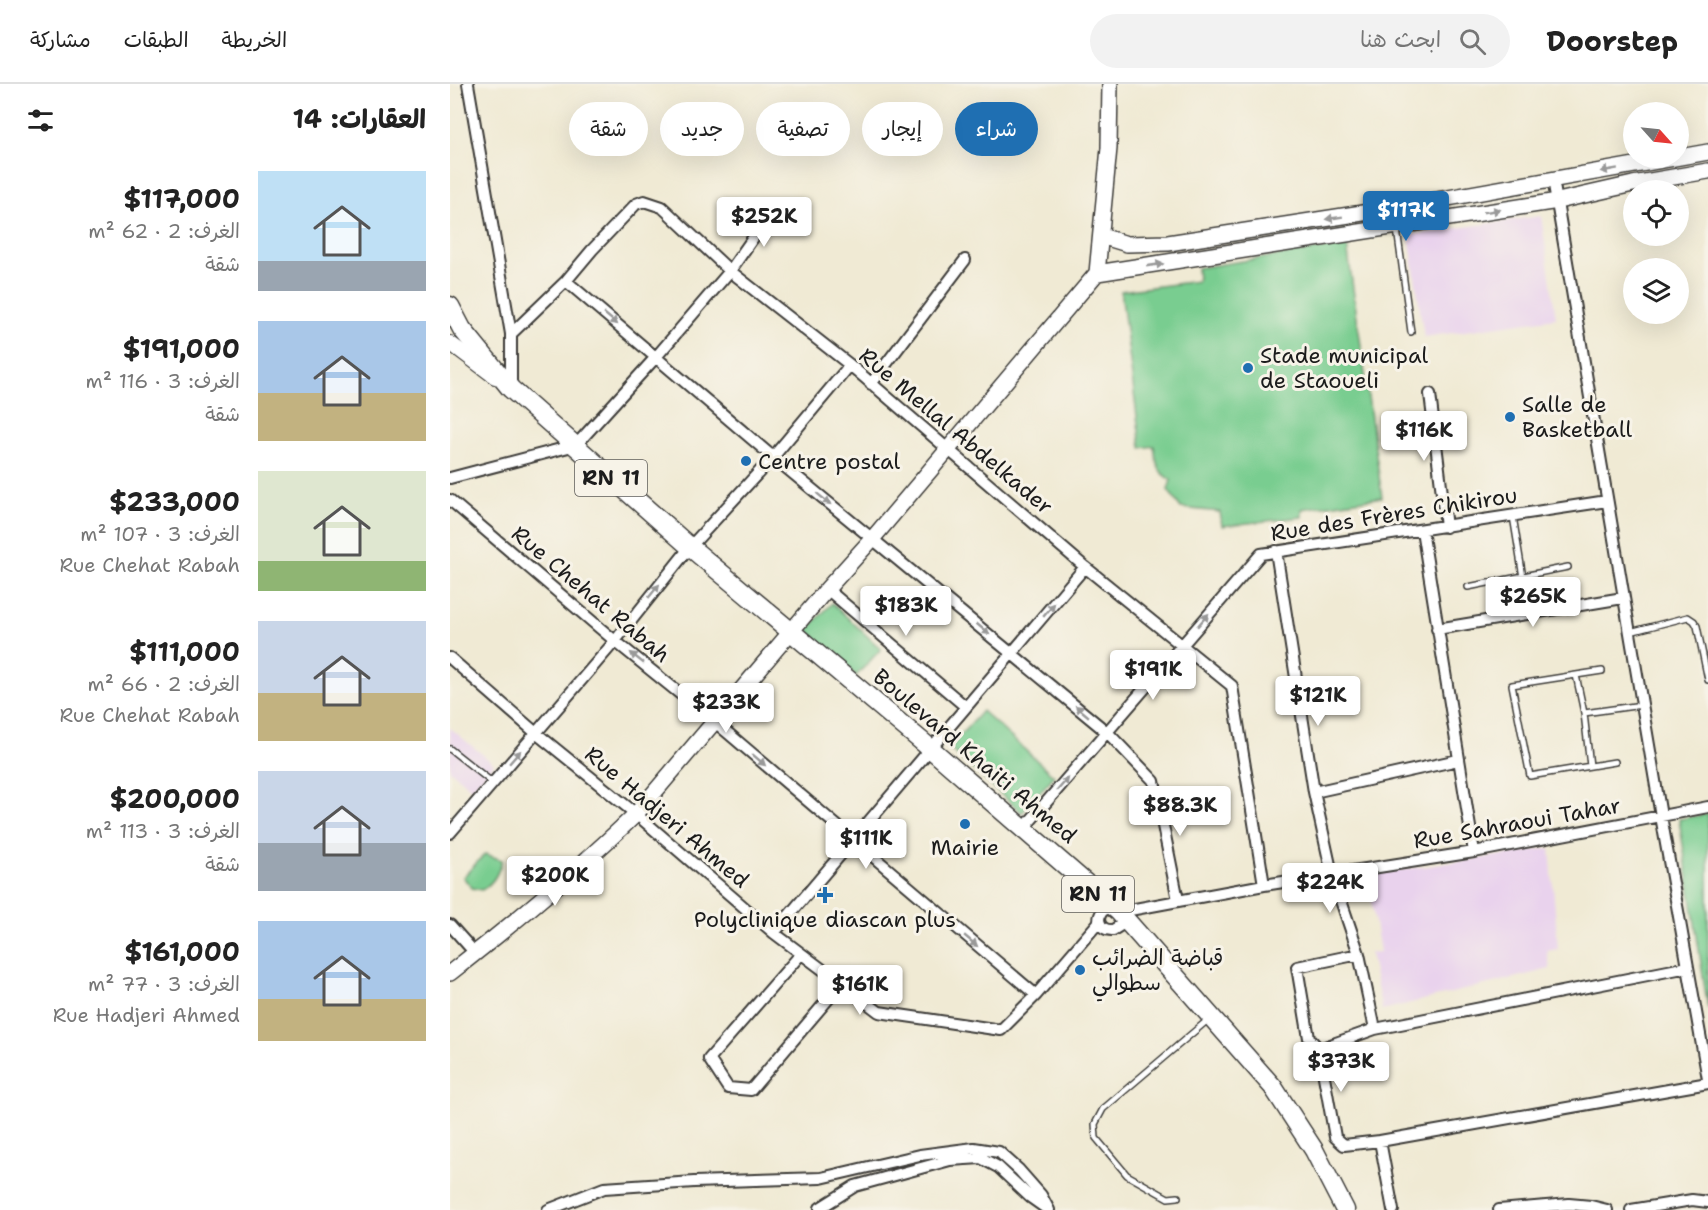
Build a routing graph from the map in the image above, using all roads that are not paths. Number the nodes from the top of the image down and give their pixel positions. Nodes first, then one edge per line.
1 (468, 84) edge
2 (1110, 84) edge
3 (1708, 152) edge
4 (1708, 171) edge
5 (1553, 179) junction
6 (1558, 201) junction
7 (774, 208) dead end
8 (1397, 226) junction
9 (1101, 236) junction
10 (965, 260) dead end
11 (730, 271) junction
12 (1097, 273) junction
13 (566, 281) junction
14 (450, 306) edge
15 (1412, 332) dead end
16 (511, 334) junction
17 (450, 343) edge
18 (656, 357) junction
19 (850, 365) junction
20 (871, 384) junction
21 (511, 388) junction
22 (1430, 394) dead end
23 (576, 445) junction
24 (947, 448) junction
25 (773, 457) junction
26 (450, 478) edge
27 (450, 501) edge
28 (1607, 501) junction
29 (1513, 516) junction
30 (1446, 526) junction
31 (1422, 530) junction
32 (873, 538) junction
33 (690, 548) junction
34 (1276, 551) junction
35 (1085, 567) junction
36 (1568, 567) dead end
37 (1522, 576) junction
38 (1468, 587) dead end
39 (827, 589) junction
40 (1623, 598) junction
41 (1529, 614) junction
42 (1437, 629) junction
43 (791, 632) junction
44 (1630, 632) junction
45 (615, 640) junction
46 (1182, 644) junction
47 (1012, 654) junction
48 (450, 658) edge
49 (1602, 671) dead end
50 (1576, 675) junction
51 (1708, 680) edge
52 (1642, 705) junction
53 (966, 707) junction
54 (1584, 713) junction
55 (715, 722) junction
56 (536, 733) junction
57 (1108, 733) junction
58 (450, 749) edge
59 (931, 749) junction
60 (1458, 760) junction
61 (1615, 762) dead end
62 (1590, 766) junction
63 (493, 783) junction
64 (1314, 792) junction
65 (1708, 807) edge
66 (636, 814) junction
67 (1661, 816) junction
68 (1024, 828) junction
69 (450, 833) edge
70 (853, 840) junction
71 (1474, 852) junction
72 (1332, 874) junction
73 (1264, 885) junction
74 (1178, 900) junction
75 (1120, 913) junction
76 (1099, 922) junction
77 (450, 925) edge
78 (774, 933) junction
79 (475, 953) junction
80 (801, 954) junction
81 (1359, 954) junction
82 (1688, 967) junction
83 (450, 973) edge
84 (841, 984) junction
85 (1036, 996) junction
86 (1210, 1017) junction
87 (1375, 1029) junction
88 (1319, 1048) junction
89 (1706, 1057) edge
90 (1708, 1081) edge
91 (1380, 1141) junction
92 (1178, 1197) dead end
93 (1708, 1202) edge
94 (820, 1208) dead end
95 (548, 1210) edge
96 (1049, 1210) edge
97 (1345, 1210) edge
98 (1393, 1210) edge
99 (1499, 1210) edge
100 (1607, 1210) edge
101 (1631, 1210) edge

1 - 16 street
2 - 9 main road
3 -> 5 main road
4 - 6 main road
5 - 6 street
5 -> 9 main road
8 -> 6 main road
6 - 28 street
7 - 11 street
12 -> 8 main road
8 - 15 lane
9 - 12 main road
10 - 20 street
11 - 13 street, Rue Mellal Abdelkader
11 - 18 street
11 - 19 street, Rue Mellal Abdelkader
12 - 24 main road
13 - 16 street, Rue Mellal Abdelkader
13 -> 18 street
14 - 21 highway, Boulevard Khaiti Ahmed / RN 11
16 - 21 street
17 - 21 street
18 - 23 street
18 - 25 street
19 - 20 street, Rue Mellal Abdelkader
19 - 25 street
20 - 24 street, Rue Mellal Abdelkader
21 - 23 highway, Boulevard Khaiti Ahmed / RN 11
22 - 30 street
23 - 26 street
23 - 33 highway, Boulevard Khaiti Ahmed / RN 11
24 - 32 main road
24 - 35 street, Rue Mellal Abdelkader
25 -> 32 street
25 - 33 street
27 - 45 street, Rue Chehat Rabah
28 - 29 street, Rue des Frères Chikirou
28 - 40 street
29 - 30 street, Rue des Frères Chikirou
29 - 37 lane
30 - 31 street, Rue des Frères Chikirou
31 - 34 street, Rue des Frères Chikirou
31 - 42 street
32 - 39 main road
32 -> 47 street
33 - 43 highway, Boulevard Khaiti Ahmed / RN 11
45 -> 33 street
46 -> 34 street, Rue des Frères Chikirou
34 - 64 street
35 - 46 street, Rue Mellal Abdelkader
47 -> 35 street
36 - 37 lane
37 - 38 lane
37 - 41 lane
39 - 43 main road
39 - 53 street
40 - 41 street
40 - 44 street
41 - 42 street
42 - 60 street
43 - 55 main road
43 - 59 highway, Boulevard Khaiti Ahmed / RN 11
44 - 51 lane
44 - 52 street
55 -> 45 street, Rue Chehat Rabah
45 - 56 street
46 - 57 street, Rue des Frères Chikirou
46 - 73 street, Rue Mellal Abdelkader
47 - 53 street
57 -> 47 street
48 - 56 street, Rue Hadjeri Ahmed
49 - 50 lane
50 - 54 lane
50 - 62 lane
52 - 54 lane
52 - 67 street
53 - 59 street
54 - 62 lane
55 - 66 main road
55 -> 70 street, Rue Chehat Rabah
63 -> 56 street
56 - 66 street, Rue Hadjeri Ahmed
68 -> 57 street, Rue des Frères Chikirou
57 - 74 street
58 - 63 lane
59 - 68 highway, Boulevard Khaiti Ahmed / RN 11
59 - 70 street
60 - 64 street
60 - 71 street
61 - 62 lane
63 - 69 street
64 - 72 street
65 - 67 street, Rue Sahraoui Tahar
66 - 78 street, Rue Hadjeri Ahmed
66 - 79 main road
67 - 71 street, Rue Sahraoui Tahar
67 - 82 street
68 - 75 highway, Boulevard Khaiti Ahmed / RN 11
70 - 78 street
70 -> 85 street, Rue Chehat Rabah
71 - 72 street, Rue Sahraoui Tahar
72 - 73 street, Rue Sahraoui Tahar
72 - 81 street
73 - 74 street, Rue Sahraoui Tahar
74 - 75 street, Rue Sahraoui Tahar
75 - 76 street
75 - 76 street
75 - 86 highway, Boulevard Khaiti Ahmed / RN 11
76 - 85 street, Rue Hadjeri Ahmed
77 - 79 street
78 - 80 street, Rue Hadjeri Ahmed
79 - 83 main road
80 - 84 street, Rue Hadjeri Ahmed
80 - 84 street
81 - 87 street
81 - 88 street
82 - 87 street
82 - 89 street
84 - 85 street, Rue Hadjeri Ahmed
86 - 92 lane
86 - 97 highway, Boulevard Khaiti Ahmed / RN 11
87 - 88 street
88 - 91 street
89 - 90 street
90 - 91 street
91 - 98 street
93 - 101 street
94 - 96 street
95 - 96 street
99 - 100 street

